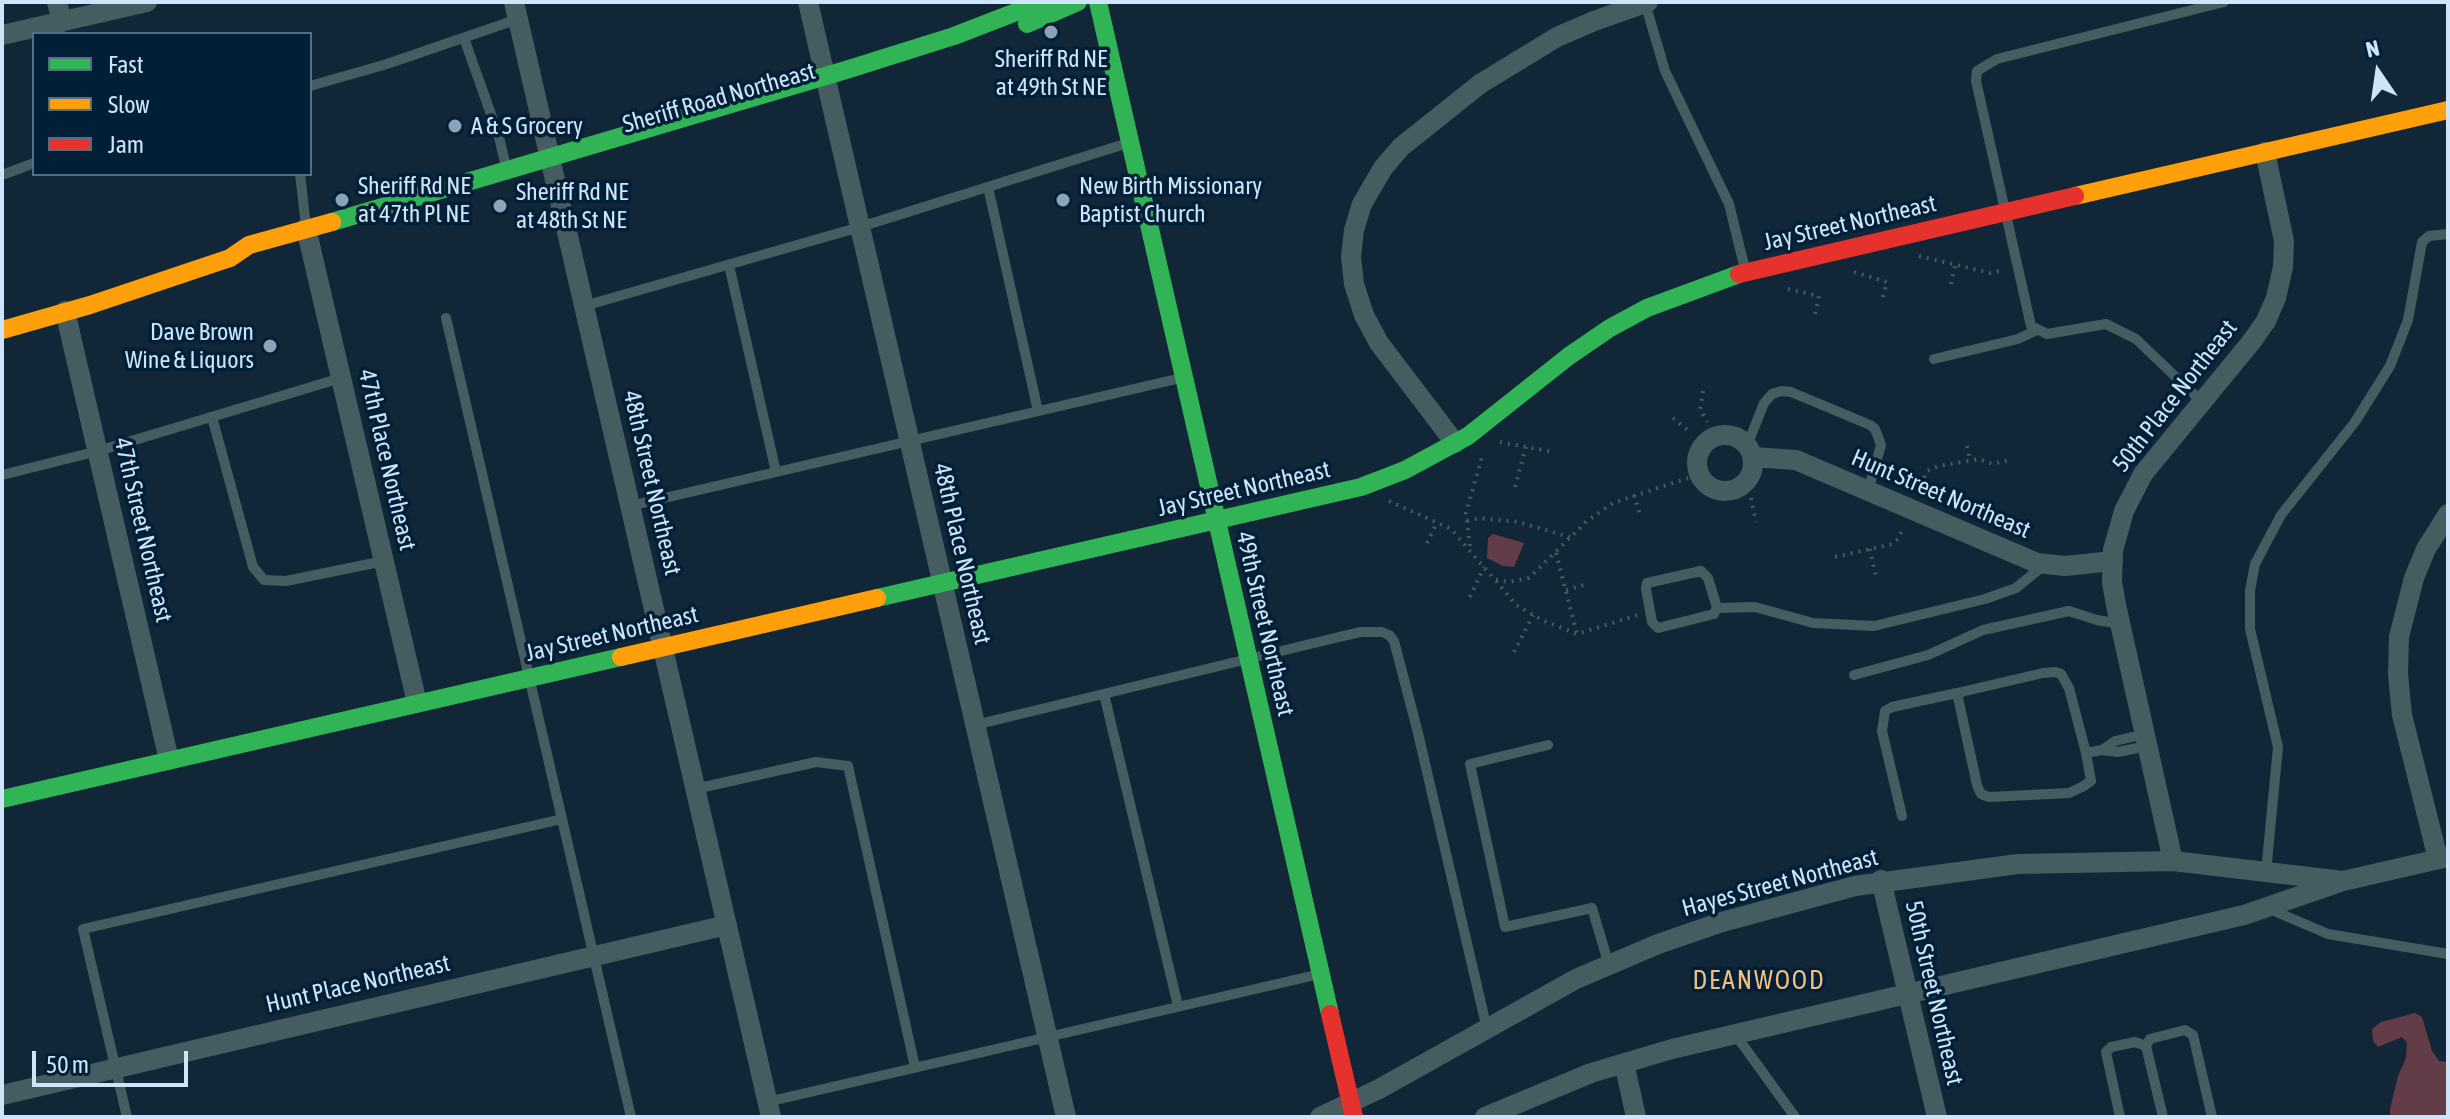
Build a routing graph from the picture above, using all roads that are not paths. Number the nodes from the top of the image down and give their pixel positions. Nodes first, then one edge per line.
1 (147, 2) edge
2 (808, 2) edge
3 (1042, 2) edge
4 (1078, 2) edge
5 (1098, 2) edge
6 (1647, 2) edge
7 (2224, 2) edge
8 (517, 7) edge
9 (59, 12) edge
10 (2, 35) edge
11 (464, 38) junction
12 (828, 84) junction
13 (312, 85) edge
14 (2448, 110) edge
15 (1130, 142) junction
16 (2265, 152) junction
17 (552, 163) junction
18 (32, 164) edge
19 (506, 169) junction
20 (2, 175) edge
21 (300, 176) edge
22 (988, 187) junction
23 (2005, 212) junction
24 (860, 227) junction
25 (2448, 234) edge
26 (308, 235) junction
27 (729, 265) junction
28 (1746, 272) junction
29 (584, 306) junction
30 (65, 311) junction
31 (446, 318) dead end
32 (2, 330) edge
33 (2037, 330) junction
34 (1934, 359) dead end
35 (341, 378) junction
36 (1183, 378) junction
37 (2201, 401) junction
38 (1038, 411) junction
39 (212, 417) junction
40 (910, 440) junction
41 (1455, 443) junction
42 (98, 451) junction
43 (1750, 452) joint
44 (776, 472) junction
45 (2, 475) edge
46 (1868, 491) junction
47 (630, 506) junction
48 (2448, 514) edge
49 (1216, 519) junction
50 (384, 561) junction
51 (2113, 561) junction
52 (2044, 564) junction
53 (942, 582) junction
54 (1717, 608) junction
55 (2120, 624) junction
56 (663, 647) junction
57 (1249, 660) junction
58 (1854, 675) dead end
59 (529, 677) junction
60 (1957, 693) junction
61 (1104, 694) junction
62 (417, 703) junction
63 (975, 725) junction
64 (2146, 740) junction
65 (1548, 745) dead end
66 (2086, 753) junction
67 (169, 760) junction
68 (695, 789) junction
69 (2, 799) edge
70 (1902, 816) dead end
71 (562, 819) junction
72 (2443, 858) edge
73 (2173, 861) junction
74 (2266, 872) junction
75 (1881, 880) junction
76 (2343, 881) junction
77 (2265, 908) junction
78 (727, 925) junction
79 (2448, 954) edge
80 (593, 956) junction
81 (1609, 965) junction
82 (1322, 974) junction
83 (1908, 994) junction
84 (1178, 1006) junction
85 (1487, 1029) junction
86 (1735, 1034) junction
87 (1047, 1036) junction
88 (2146, 1046) junction
89 (1624, 1063) junction
90 (115, 1067) junction
91 (915, 1067) junction
92 (2, 1095) edge
93 (769, 1110) edge
94 (1352, 1110) edge
95 (127, 1117) edge
96 (631, 1117) edge
97 (1066, 1117) edge
98 (1320, 1117) edge
99 (1485, 1117) edge
100 (1636, 1117) edge
101 (1795, 1117) edge
102 (1937, 1117) edge
103 (2120, 1117) edge
104 (2163, 1117) edge
105 (2212, 1117) edge

1 - 9 street
2 - 12 street, 48th Place Northeast
3 - 12 street, Sheriff Road Northeast
4 - 12 street, Sheriff Road Northeast
5 - 15 street, 49th Street Northeast
6 - 28 lane
6 - 41 street
7 - 23 lane
8 - 11 lane
8 - 17 street, 48th Street Northeast
9 - 10 street
11 - 13 lane
11 - 19 lane
12 - 17 street, Sheriff Road Northeast
12 - 24 street, 48th Place Northeast
14 - 16 street, Jay Street Northeast
15 - 22 lane
15 - 36 street, 49th Street Northeast
16 - 23 street, Jay Street Northeast
16 - 37 street, 50th Place Northeast
17 - 19 street, Sheriff Road Northeast
17 - 26 street, Sheriff Road Northeast
17 - 29 street, 48th Street Northeast
18 - 20 lane
19 - 26 street, Sheriff Road Northeast
21 - 26 lane
22 - 24 lane
22 - 38 lane
23 - 28 street, Jay Street Northeast
23 - 33 lane
24 - 27 lane
24 - 40 street, 48th Place Northeast
25 - 74 lane
26 - 30 street, Sheriff Road Northeast
26 - 35 street, 47th Place Northeast
27 - 29 lane
27 - 44 lane
28 - 41 street, Jay Street Northeast
29 - 47 street, 48th Street Northeast
30 - 32 street, Sheriff Road Northeast
30 - 42 street, 47th Street Northeast
31 - 59 lane
33 - 34 lane
33 - 37 lane
35 - 39 lane
35 - 50 street, 47th Place Northeast
36 - 38 lane
36 - 49 street, 49th Street Northeast
37 - 51 street, 50th Place Northeast
38 - 40 lane
39 - 42 lane
39 - 50 lane
40 - 44 lane
40 - 53 street, 48th Place Northeast
41 - 49 street, Jay Street Northeast
42 - 45 lane
42 - 67 street, 47th Street Northeast
43 - 46 street, Hunt Street Northeast
43 - 46 lane
44 - 47 lane
46 - 52 street, Hunt Street Northeast
47 - 56 street, 48th Street Northeast
48 - 72 street
49 - 53 street, Jay Street Northeast
49 - 57 street, 49th Street Northeast
50 - 62 street, 47th Place Northeast
51 - 52 street, Hunt Street Northeast
51 - 55 street, 50th Place Northeast
52 - 54 lane
53 - 56 street, Jay Street Northeast
53 - 63 street, 48th Place Northeast
54 - 54 lane
55 - 58 lane
55 - 64 street, 50th Place Northeast
56 - 59 street, Jay Street Northeast
56 - 68 street, 48th Street Northeast
57 - 61 lane
57 - 82 street, 49th Street Northeast
57 - 85 lane
59 - 62 street, Jay Street Northeast
59 - 71 lane
60 - 66 lane
60 - 66 lane
60 - 70 lane
61 - 63 lane
61 - 84 lane
62 - 67 street, Jay Street Northeast
63 - 87 street, 48th Place Northeast
64 - 66 lane
64 - 73 street, 50th Place Northeast
65 - 81 lane
67 - 69 street, Jay Street Northeast
68 - 78 street, 48th Street Northeast
68 - 91 lane
71 - 80 lane
71 - 90 lane
72 - 76 street, Hayes Street Northeast
73 - 74 street, Hayes Street Northeast
73 - 75 street, Hayes Street Northeast
74 - 76 street, Hayes Street Northeast
75 - 81 street, Hayes Street Northeast
75 - 83 street, 50th Street Northeast
76 - 77 street, Hayes Street Northeast
77 - 79 lane
77 - 83 street, Hayes Street Northeast
78 - 80 street, Hunt Place Northeast
78 - 93 street, 48th Street Northeast
80 - 90 street, Hunt Place Northeast
80 - 96 lane
81 - 85 street, Hayes Street Northeast
82 - 84 lane
82 - 94 street, 49th Street Northeast
83 - 86 street, Hayes Street Northeast
83 - 102 street, 50th Street Northeast
84 - 87 lane
85 - 94 street, Hayes Street Northeast
86 - 89 street, Hayes Street Northeast
86 - 101 lane
87 - 91 lane
87 - 97 street, 48th Place Northeast
88 - 103 lane
88 - 104 lane
88 - 105 lane
89 - 99 street, Hayes Street Northeast
89 - 100 street
90 - 92 street, Hunt Place Northeast
90 - 95 lane
91 - 93 lane
94 - 98 street, Hayes Street Northeast

